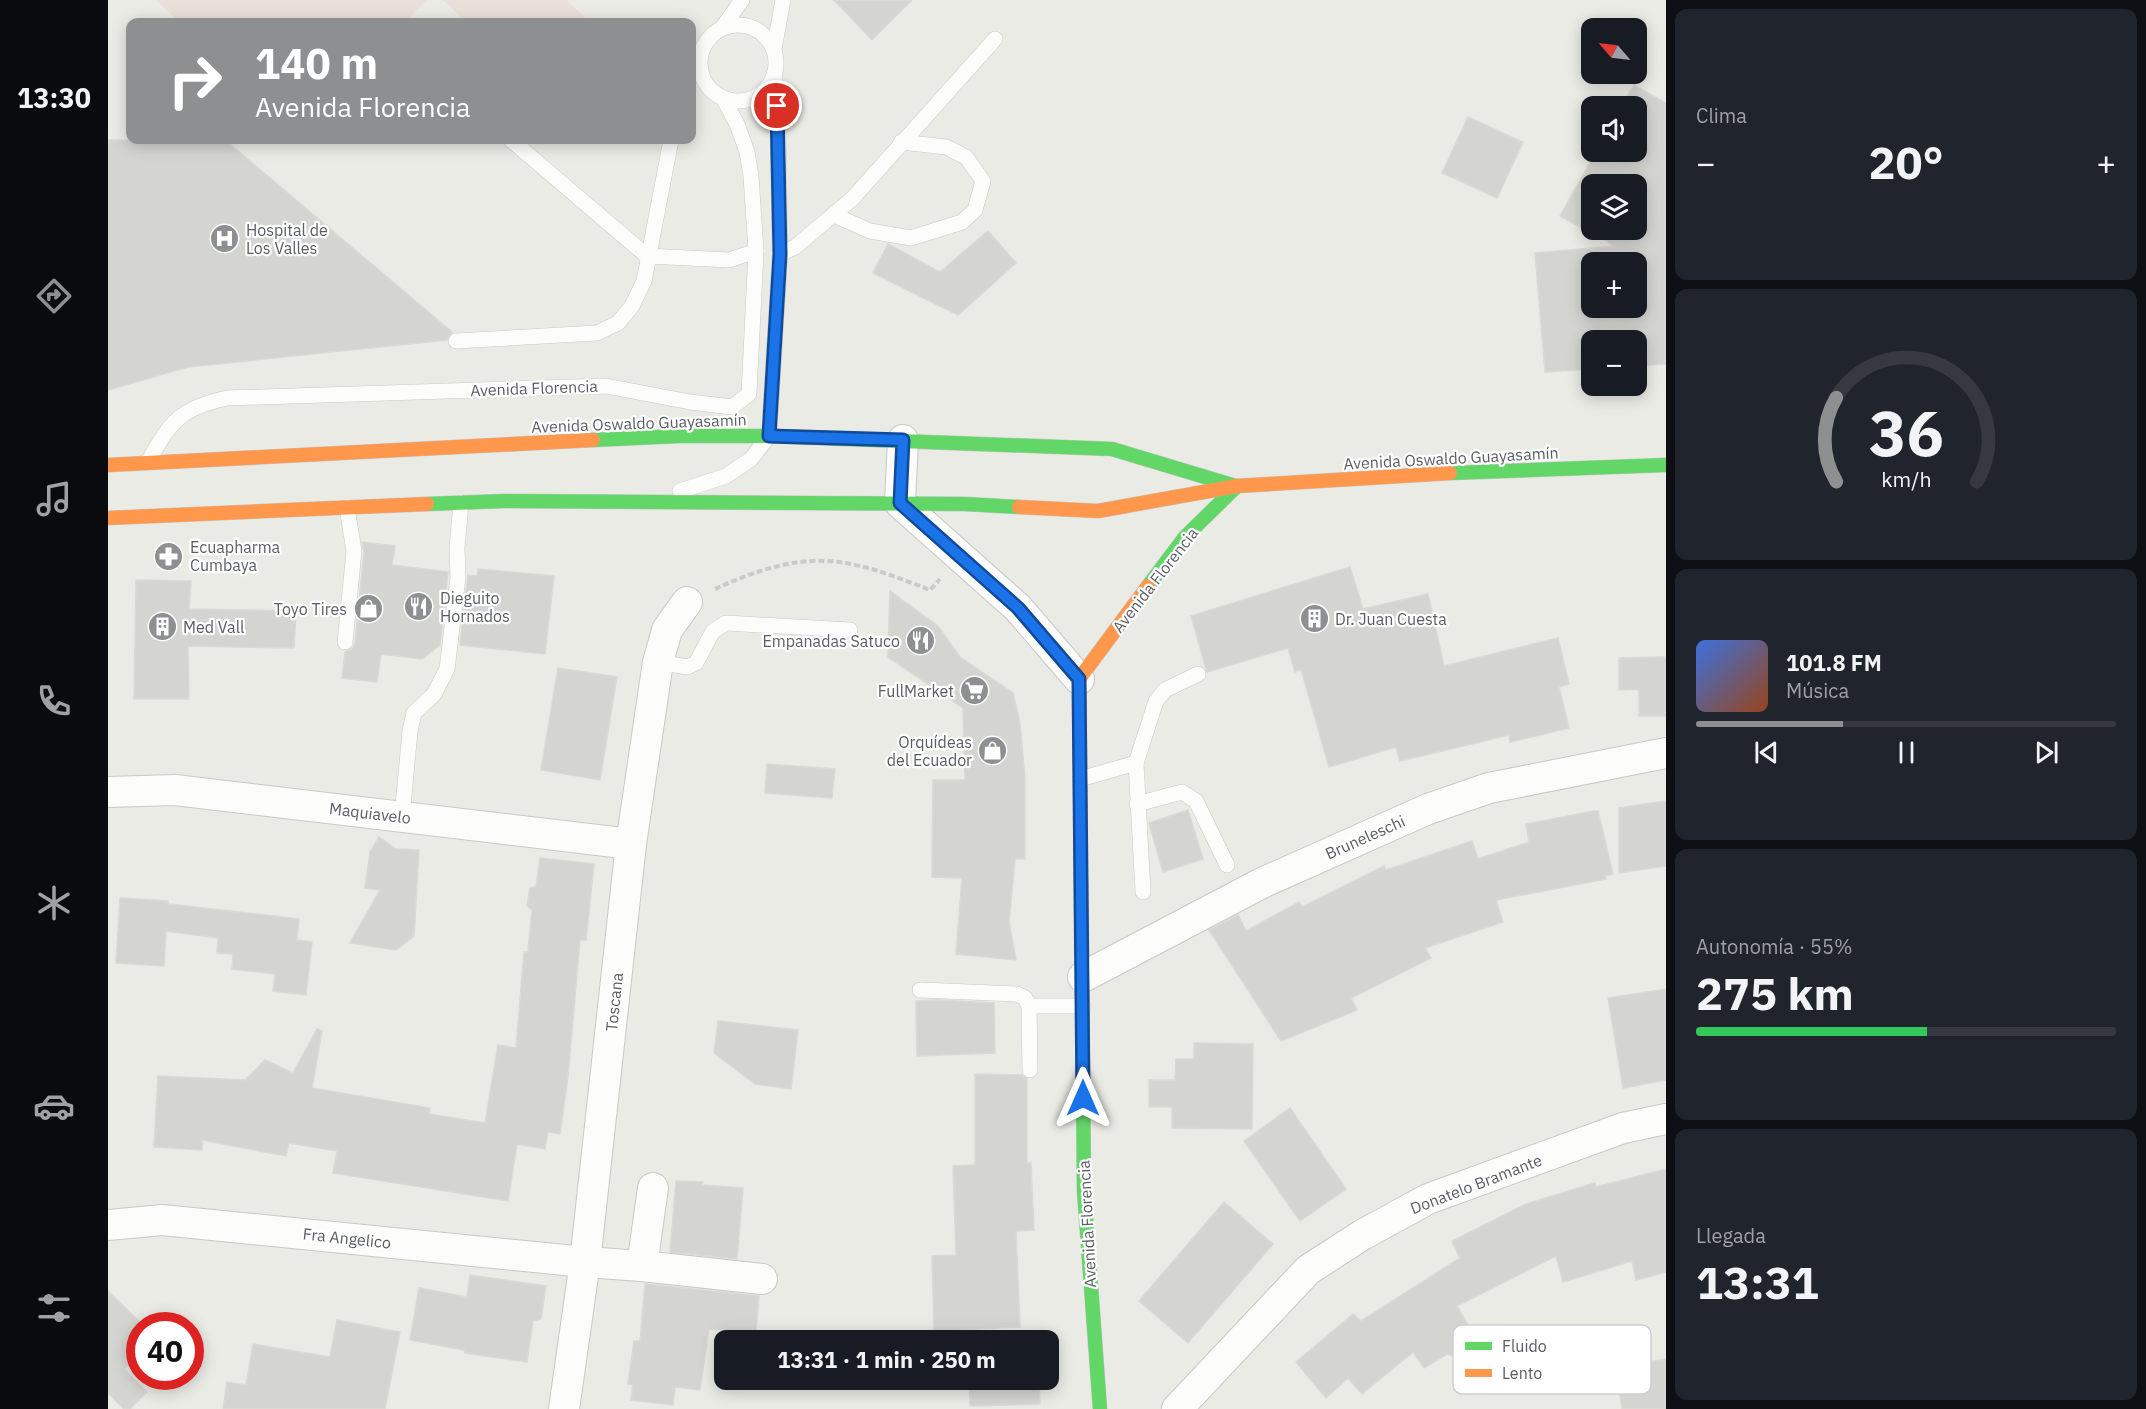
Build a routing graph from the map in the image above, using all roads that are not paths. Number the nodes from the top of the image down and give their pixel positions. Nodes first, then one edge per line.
1 (742, 0) edge
2 (783, 0) edge
3 (722, 28) junction
4 (995, 39) dead end
5 (774, 49) junction
6 (700, 57) junction
7 (696, 68) edge
8 (774, 74) junction
9 (723, 98) junction
10 (901, 142) junction
11 (516, 144) edge
12 (670, 144) edge
13 (834, 215) junction
14 (756, 251) junction
15 (780, 254) junction
16 (647, 256) junction
17 (456, 341) dead end
18 (769, 436) junction
19 (903, 440) junction
20 (148, 462) junction
21 (108, 465) edge
22 (1666, 465) edge
23 (1237, 486) junction
24 (648, 502) junction
25 (461, 503) junction
26 (900, 503) junction
27 (346, 508) junction
28 (108, 518) edge
29 (687, 602) road end
30 (850, 630) dead end
31 (345, 642) dead end
32 (658, 662) junction
33 (1198, 674) dead end
34 (1079, 679) junction
35 (1666, 753) edge
36 (1136, 763) junction
37 (1080, 778) junction
38 (108, 792) edge
39 (1137, 804) junction
40 (402, 817) junction
41 (631, 844) junction
42 (1227, 865) dead end
43 (1143, 892) dead end
44 (920, 990) dead end
45 (1083, 991) junction
46 (1029, 1006) junction
47 (1030, 1070) dead end
48 (1666, 1119) edge
49 (653, 1188) dead end
50 (108, 1225) edge
51 (585, 1262) junction
52 (642, 1266) junction
53 (762, 1280) dead end
54 (564, 1409) edge
55 (1100, 1409) edge
56 (1177, 1409) edge

1 - 3 lane
2 - 5 lane
3 - 5 lane
3 - 6 lane
4 - 10 lane
5 - 8 lane
6 - 7 lane
6 - 9 lane, Avenida Florencia
8 - 9 lane
8 - 15 lane
9 - 14 lane, Avenida Florencia
10 - 13 lane
10 - 13 lane
11 - 16 lane
12 - 16 lane
13 - 15 lane
14 - 16 lane
14 - 20 lane, Avenida Florencia
15 - 18 lane
16 - 17 lane
18 - 19 main road, Avenida Oswaldo Guayasamín
18 - 20 main road, Avenida Oswaldo Guayasamín
18 - 24 lane
19 - 23 main road, Avenida Oswaldo Guayasamín
19 - 26 street
20 - 21 main road, Avenida Oswaldo Guayasamín
22 - 23 main road, Avenida Oswaldo Guayasamín
23 - 26 main road, Avenida Oswaldo Guayasamín
23 - 34 main road, Avenida Florencia
24 - 25 main road, Avenida Oswaldo Guayasamín
24 - 26 main road, Avenida Oswaldo Guayasamín
25 - 27 main road, Avenida Oswaldo Guayasamín
25 - 40 lane
26 - 34 street
27 - 28 main road, Avenida Oswaldo Guayasamín
27 - 31 lane
29 - 32 street, Toscana
30 - 32 lane
32 - 41 street, Toscana
33 - 36 lane
34 - 37 main road, Avenida Florencia
35 - 45 street, Bruneleschi
36 - 37 lane
36 - 39 lane
37 - 45 main road, Avenida Florencia
38 - 40 street, Maquiavelo
39 - 42 lane
39 - 43 lane
40 - 41 street, Maquiavelo
41 - 51 street, Toscana
44 - 46 lane
45 - 46 lane
45 - 55 main road, Avenida Florencia
46 - 47 lane
48 - 56 street, Donatelo Bramante
49 - 52 street
50 - 51 street, Fra Angelico
51 - 52 street, Fra Angelico
51 - 54 street, Toscana
52 - 53 street, Fra Angelico

